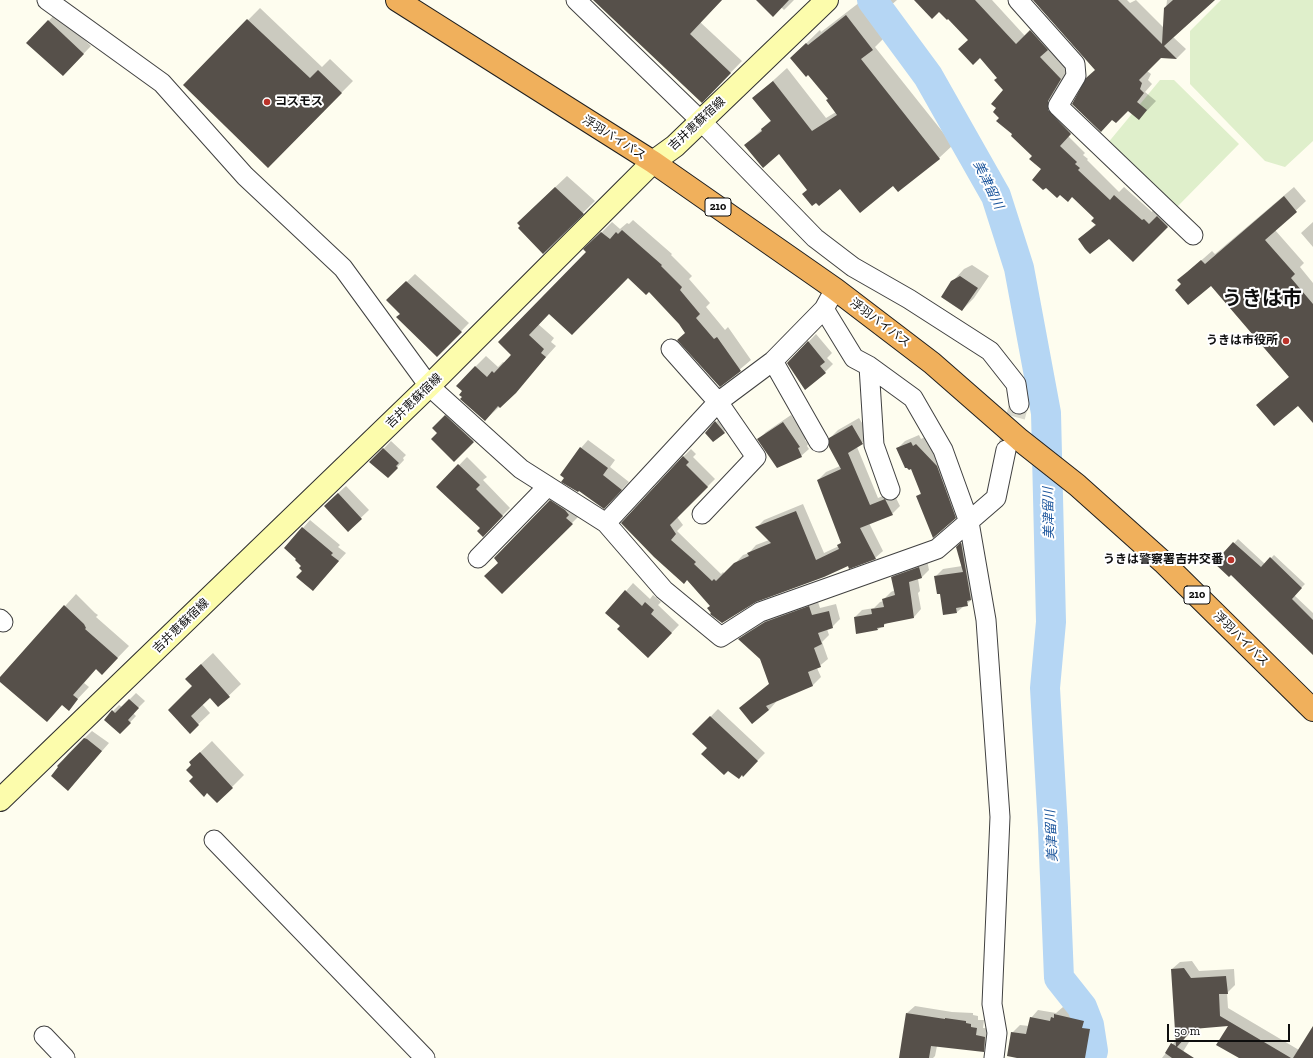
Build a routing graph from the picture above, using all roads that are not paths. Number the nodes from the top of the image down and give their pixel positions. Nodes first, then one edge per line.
1 (47, 0) edge
2 (397, 0) edge
3 (576, 0) edge
4 (827, 0) edge
5 (1018, 0) edge
6 (701, 121) junction
7 (653, 162) junction
8 (1193, 235) dead end
9 (835, 289) junction
10 (824, 309) junction
11 (671, 349) dead end
12 (773, 361) junction
13 (869, 366) junction
14 (430, 386) junction
15 (718, 402) junction
16 (1019, 404) tunnel mouth
17 (819, 442) dead end
18 (1013, 445) junction
19 (548, 486) junction
20 (890, 490) dead end
21 (702, 514) dead end
22 (969, 522) junction
23 (606, 523) junction
24 (478, 558) dead end
25 (1313, 710) edge
26 (0, 800) edge
27 (214, 840) dead end
28 (44, 1036) dead end
29 (65, 1058) edge
30 (425, 1058) edge
31 (994, 1058) edge

1 - 14 street
2 - 7 highway, 浮羽バイパス / 210
3 - 6 street
4 - 6 main road, 吉井恵蘇宿線
5 - 8 street
6 - 7 main road, 吉井恵蘇宿線
6 - 16 street
7 - 9 highway, 浮羽バイパス / 210
7 - 14 main road, 吉井恵蘇宿線
9 - 10 street
9 - 18 highway, 浮羽バイパス / 210
10 - 12 street
10 - 13 street
11 - 15 street
12 - 15 street
12 - 17 street
13 - 20 street
13 - 22 street
14 - 19 street
14 - 26 main road, 吉井恵蘇宿線
15 - 21 street
15 - 23 street
18 - 22 street
18 - 25 highway, 浮羽バイパス / 210
19 - 23 street
19 - 24 street
22 - 23 street
22 - 31 street
27 - 30 street
28 - 29 street

